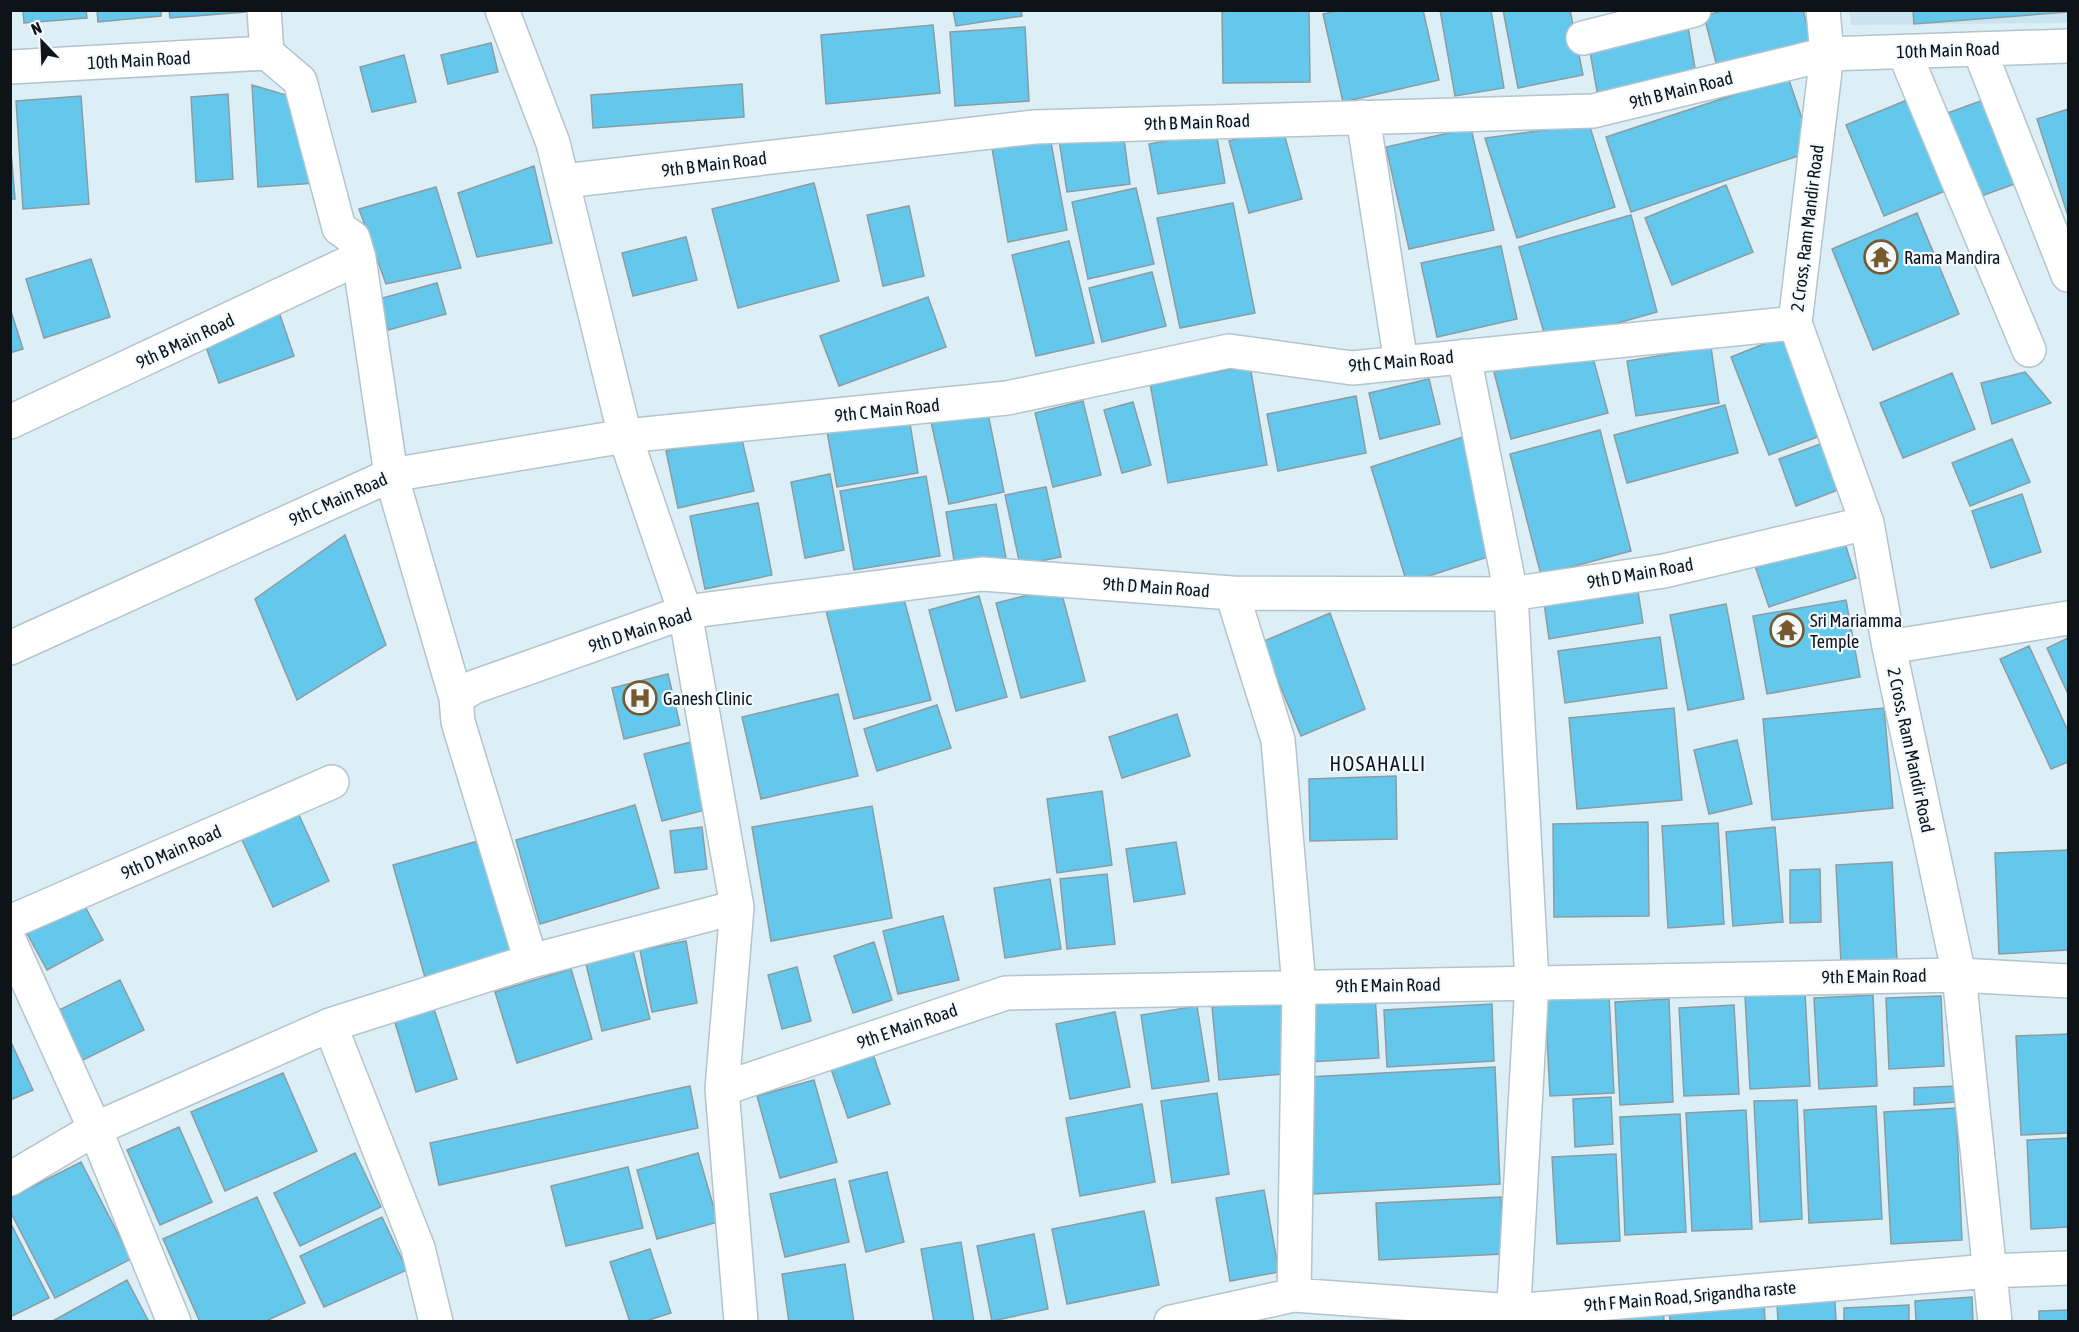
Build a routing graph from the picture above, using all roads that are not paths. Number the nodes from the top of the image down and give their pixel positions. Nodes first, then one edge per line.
1 (264, 10) edge
2 (502, 10) edge
3 (1694, 10) edge
4 (1823, 10) edge
5 (1583, 38) dead end
6 (2068, 46) edge
7 (1979, 49) junction
8 (1904, 52) junction
9 (267, 53) junction
10 (1827, 54) junction
11 (10, 67) edge
12 (1363, 117) junction
13 (564, 181) junction
14 (359, 258) junction
15 (2068, 275) edge
16 (1795, 323) junction
17 (2029, 350) dead end
18 (1464, 356) junction
19 (1401, 363) junction
20 (10, 422) edge
21 (625, 436) junction
22 (391, 475) junction
23 (1867, 522) junction
24 (1233, 593) junction
25 (1511, 594) junction
26 (685, 612) junction
27 (2068, 618) edge
28 (1889, 646) junction
29 (10, 648) edge
30 (456, 698) junction
31 (332, 782) dead end
32 (737, 907) junction
33 (10, 922) edge
34 (10, 942) edge
35 (531, 961) junction
36 (1959, 975) junction
37 (2068, 981) edge
38 (1532, 982) junction
39 (1299, 987) junction
40 (330, 1025) junction
41 (722, 1089) junction
42 (95, 1130) junction
43 (10, 1179) edge
44 (2068, 1268) edge
45 (1989, 1271) junction
46 (1294, 1295) junction
47 (1513, 1316) edge
48 (174, 1322) edge
49 (436, 1322) edge
50 (741, 1322) edge
51 (1171, 1322) edge
52 (1995, 1322) edge

1 - 9 street
2 - 13 street
3 - 5 street
4 - 10 street, 2 Cross, Ram Mandir Road
6 - 7 street, 10th Main Road
7 - 8 street, 10th Main Road
7 - 15 street
8 - 10 street, 10th Main Road
8 - 17 street
9 - 11 street, 10th Main Road
9 - 14 street
10 - 12 street, 9th B Main Road
10 - 16 street, 2 Cross, Ram Mandir Road
12 - 13 street, 9th B Main Road
12 - 19 street
13 - 21 street
14 - 20 street, 9th B Main Road
14 - 22 street
16 - 18 street, 9th C Main Road
16 - 23 street, 2 Cross, Ram Mandir Road
18 - 19 street, 9th C Main Road
18 - 25 street
19 - 21 street, 9th C Main Road
21 - 22 street, 9th C Main Road
21 - 26 street
22 - 29 street, 9th C Main Road
22 - 30 street
23 - 25 street, 9th D Main Road
23 - 28 street, 2 Cross, Ram Mandir Road
24 - 25 street, 9th D Main Road
24 - 26 street, 9th D Main Road
24 - 39 street
25 - 38 street
26 - 30 street, 9th D Main Road
26 - 32 street
27 - 28 street
28 - 36 street, 2 Cross, Ram Mandir Road
30 - 35 street
31 - 33 street, 9th D Main Road
32 - 35 street
32 - 41 street
34 - 42 street
35 - 40 street
36 - 37 street, 9th E Main Road
36 - 38 street, 9th E Main Road
36 - 45 street, 2 Cross, Ram Mandir Road
38 - 39 street, 9th E Main Road
38 - 47 street
39 - 41 street, 9th E Main Road
39 - 46 street
40 - 42 street
40 - 49 street
41 - 50 street
42 - 43 street
42 - 48 street
44 - 45 street, 9th F Main Road, Srigandha raste
45 - 47 street, 9th F Main Road, Srigandha raste
45 - 52 street, 2 Cross, Ram Mandir Road
46 - 47 street, 9th F Main Road, Srigandha raste
46 - 51 street, 9th F Main Road, Srigandha raste

